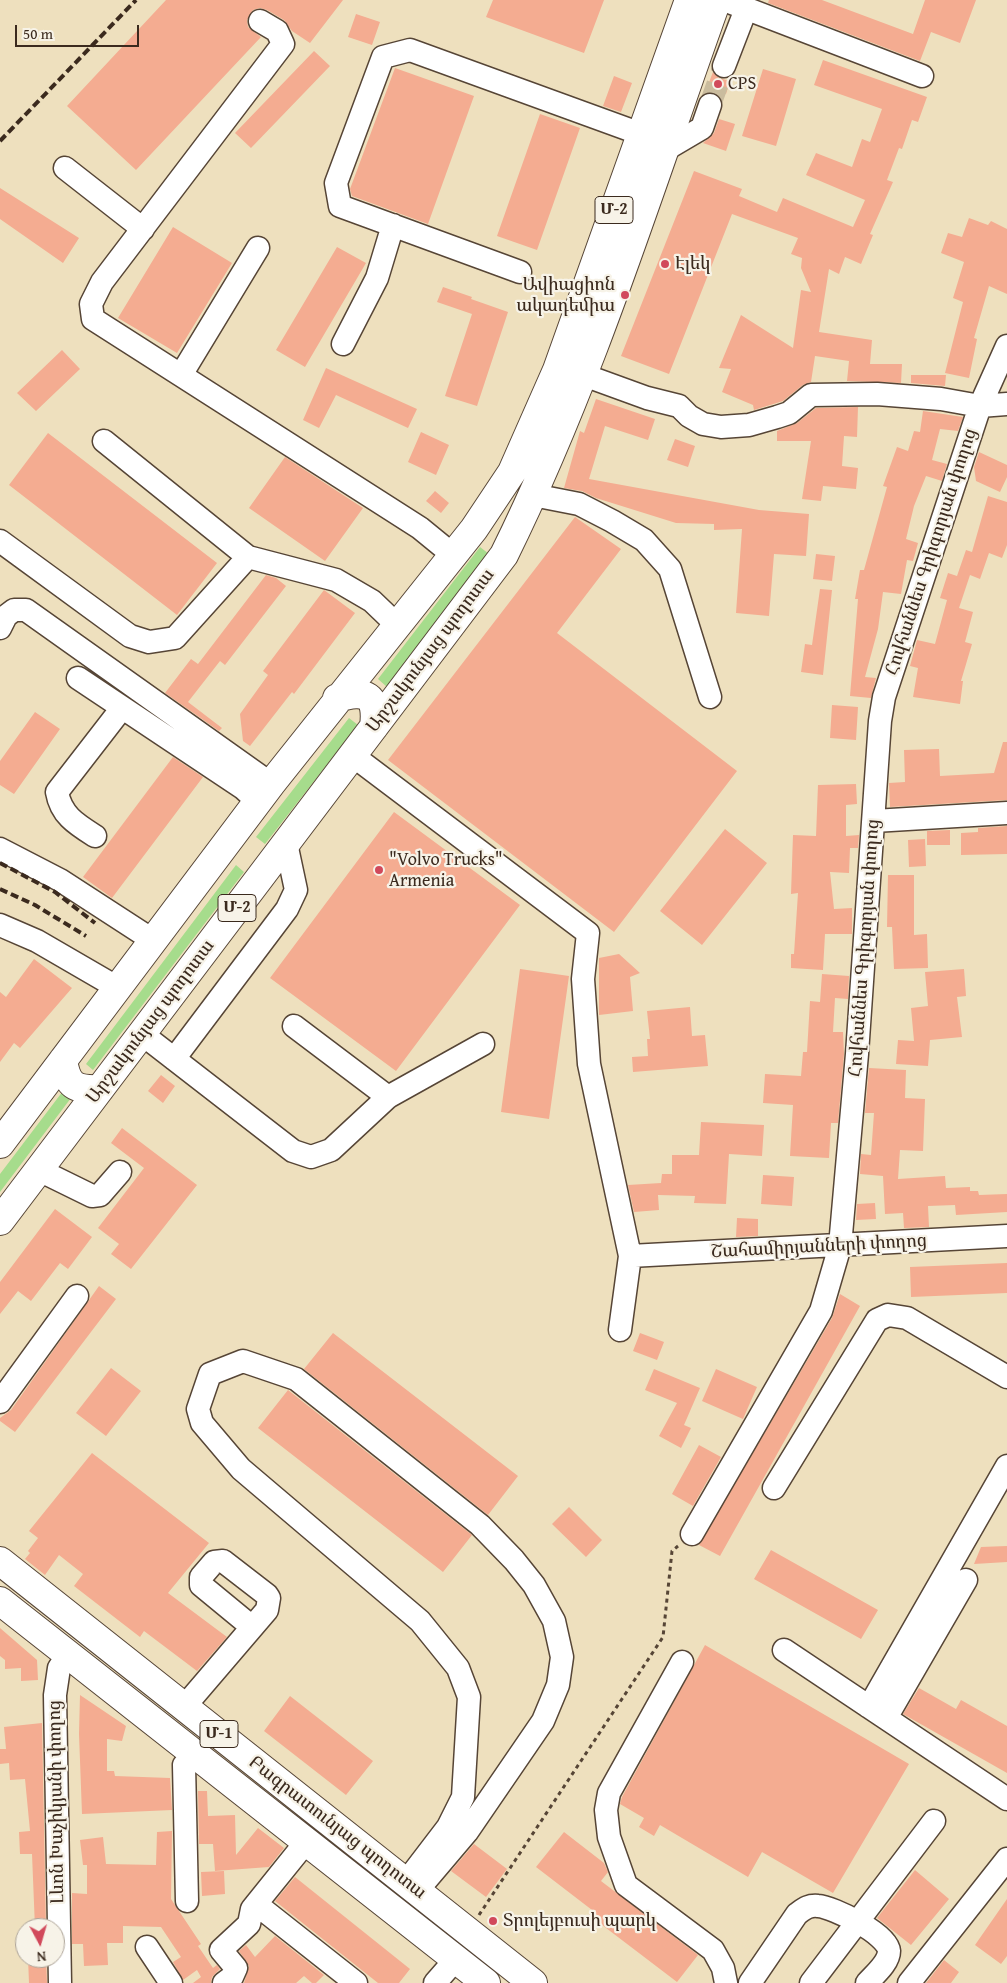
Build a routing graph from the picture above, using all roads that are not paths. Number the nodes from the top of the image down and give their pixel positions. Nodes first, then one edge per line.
1 (689, 0) edge
2 (717, 0) edge
3 (724, 0) edge
4 (746, 8) junction
5 (260, 21) dead end
6 (724, 66) tunnel mouth
7 (922, 76) dead end
8 (710, 105) tunnel mouth
9 (641, 134) junction
10 (663, 151) junction
11 (65, 168) dead end
12 (394, 225) junction
13 (143, 229) junction
14 (258, 248) dead end
15 (520, 272) dead end
16 (343, 344) dead end
17 (1007, 346) edge
18 (582, 374) junction
19 (181, 375) junction
20 (1007, 404) edge
21 (980, 406) junction
22 (104, 441) dead end
23 (534, 495) junction
24 (474, 529) junction
25 (0, 541) edge
26 (453, 555) junction
27 (504, 555) junction
28 (248, 557) junction
29 (397, 625) junction
30 (0, 628) edge
31 (78, 678) dead end
32 (710, 697) dead end
33 (337, 698) junction
34 (122, 708) junction
35 (374, 726) junction
36 (352, 755) junction
37 (264, 793) junction
38 (1007, 813) edge
39 (874, 821) junction
40 (95, 836) dead end
41 (286, 843) junction
42 (0, 849) edge
43 (0, 924) edge
44 (154, 940) junction
45 (118, 988) junction
46 (294, 1026) dead end
47 (142, 1034) junction
48 (483, 1044) dead end
49 (174, 1059) junction
50 (63, 1060) junction
51 (100, 1089) junction
52 (388, 1097) junction
53 (0, 1144) edge
54 (39, 1170) junction
55 (120, 1172) dead end
56 (0, 1221) edge
57 (1007, 1236) edge
58 (840, 1246) junction
59 (630, 1256) junction
60 (78, 1296) dead end
61 (620, 1330) dead end
62 (1007, 1377) edge
63 (0, 1402) edge
64 (1007, 1466) edge
65 (774, 1488) dead end
66 (692, 1534) road end
67 (0, 1561) edge
68 (966, 1580) dead end
69 (0, 1601) edge
70 (252, 1627) dead end
71 (784, 1650) dead end
72 (68, 1655) junction
73 (682, 1662) dead end
74 (184, 1706) junction
75 (878, 1712) junction
76 (195, 1754) junction
77 (1007, 1799) edge
78 (934, 1821) dead end
79 (306, 1842) junction
80 (1007, 1859) edge
81 (412, 1887) junction
82 (187, 1901) dead end
83 (256, 1904) junction
84 (858, 1921) junction
85 (147, 1947) dead end
86 (456, 1959) junction
87 (60, 1983) edge
88 (171, 1983) edge
89 (224, 1983) edge
90 (356, 1983) edge
91 (435, 1983) edge
92 (486, 1983) edge
93 (533, 1983) edge
94 (726, 1983) edge
95 (750, 1983) edge
96 (811, 1983) edge
97 (867, 1983) edge
98 (909, 1983) edge

1 - 9 main road, Մ-2
2 - 10 main road, Արշակունյաց պողոտա / Մ-2
3 - 4 street
4 - 6 street
4 - 7 street
5 - 13 street
8 - 10 street
9 - 12 street
9 - 24 main road, Մ-2
10 - 18 main road, Արշակունյաց պողոտա / Մ-2
11 - 13 street
12 - 15 street
12 - 16 street
13 - 19 street
14 - 19 street
17 - 21 street, Հովհաննես Գրիգորյան փողոց
18 - 21 street
18 - 23 main road, Արշակունյաց պողոտա / Մ-2
19 - 26 street
20 - 21 street
21 - 39 street, Հովհաննես Գրիգորյան փողոց
22 - 28 street
23 - 27 main road, Արշակունյաց պողոտա / Մ-2
23 - 32 street
24 - 26 main road, Մ-2
24 - 27 main road
25 - 28 street
26 - 29 main road, Մ-2
27 - 35 main road, Արշակունյաց պողոտա / Մ-2
28 - 29 street
29 - 33 main road, Մ-2
30 - 37 street
31 - 34 street
33 - 35 main road
33 - 37 main road, Մ-2
34 - 37 street
34 - 40 street
35 - 36 main road, Արշակունյաց պողոտա / Մ-2
36 - 41 main road, Արշակունյաց պողոտա / Մ-2
36 - 59 street
37 - 44 main road, Մ-2
38 - 39 street
39 - 58 street, Հովհաննես Գրիգորյան փողոց
41 - 47 main road, Արշակունյաց պողոտա / Մ-2
41 - 49 street
42 - 44 street
43 - 45 street
44 - 45 main road, Մ-2
45 - 50 main road, Մ-2
46 - 52 street
47 - 49 street
47 - 51 main road, Արշակունյաց պողոտա / Մ-2
48 - 52 street
49 - 52 street
50 - 51 main road
50 - 53 main road, Մ-2
51 - 54 main road, Արշակունյաց պողոտա / Մ-2
54 - 55 street
54 - 56 main road, Արշակունյաց պողոտա / Մ-2
57 - 58 street, Շահամիրյանների փողոց
58 - 59 street, Շահամիրյանների փողոց
58 - 66 street, Հովհաննես Գրիգորյան փողոց
59 - 61 street
60 - 63 street
62 - 65 street
64 - 75 street
67 - 74 main road, Բագրատունյաց պողոտա / Մ-1
68 - 75 street
69 - 72 main road, Բագրատունյաց պողոտա / Մ-1
70 - 74 street
71 - 75 street
72 - 76 main road, Բագրատունյաց պողոտա / Մ-1
72 - 87 street, Լևոն Խաչիկյանի փողոց
73 - 94 street
74 - 81 main road, Բագրատունյաց պողոտա / Մ-1
75 - 77 street
76 - 79 main road, Բագրատունյաց պողոտա / Մ-1
76 - 82 street
78 - 84 street
79 - 83 street
79 - 86 main road, Բագրատունյաց պողոտա / Մ-1
80 - 98 street
81 - 81 street
81 - 93 main road, Բագրատունյաց պողոտա / Մ-1
83 - 89 street
83 - 90 street
84 - 95 street
84 - 96 street
84 - 97 street
85 - 88 street
86 - 91 street
86 - 92 main road, Բագրատունյաց պողոտա / Մ-1

